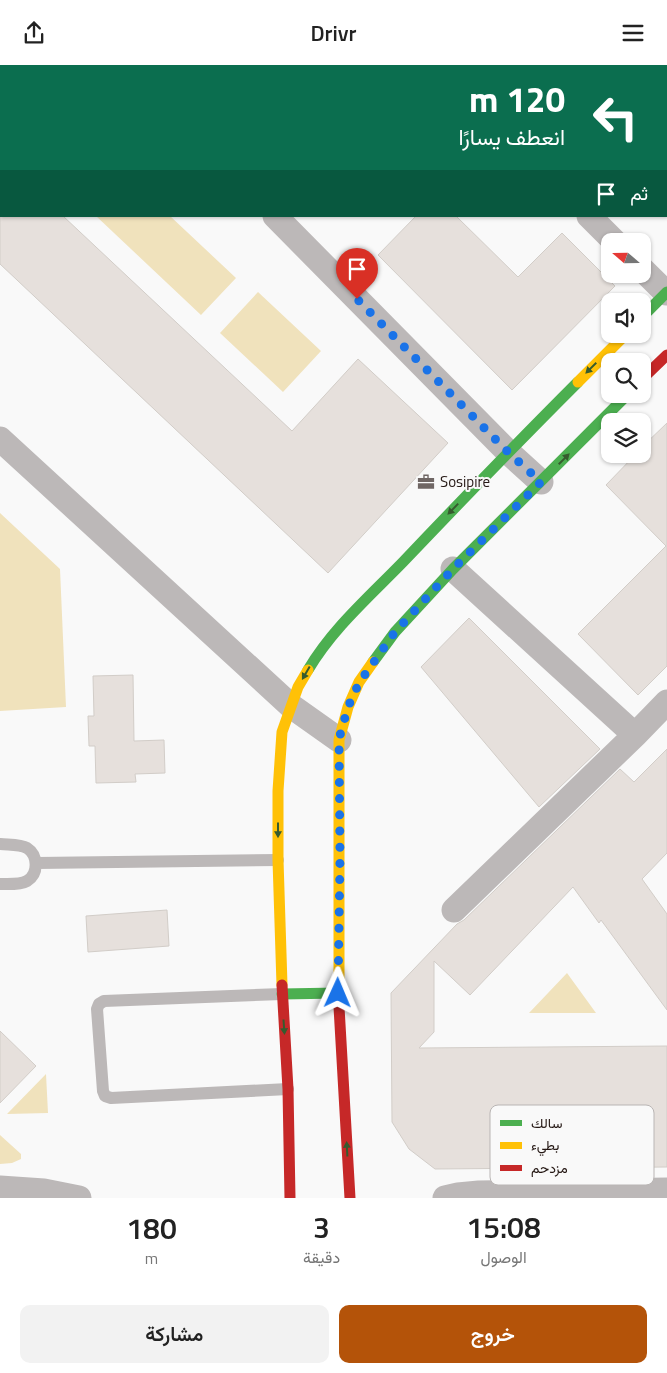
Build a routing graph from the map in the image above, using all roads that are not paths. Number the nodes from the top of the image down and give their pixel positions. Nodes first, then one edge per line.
1 (276, 217) edge
2 (590, 217) edge
3 (606, 233) edge
4 (651, 278) edge
5 (667, 293) edge
6 (651, 308) edge
7 (617, 343) edge
8 (667, 355) edge
9 (651, 370) edge
10 (619, 403) edge
11 (0, 439) edge
12 (508, 452) junction
13 (541, 482) junction
14 (453, 569) junction
15 (667, 702) edge
16 (291, 705) junction
17 (635, 735) junction
18 (339, 739) junction
19 (0, 843) edge
20 (278, 860) junction
21 (36, 863) junction
22 (0, 884) edge
23 (454, 910) dead end
24 (338, 993) junction
25 (282, 994) junction
26 (288, 1089) junction
27 (0, 1188) edge
28 (667, 1190) edge
29 (79, 1198) edge
30 (290, 1198) edge
31 (350, 1198) edge
32 (445, 1198) edge

1 - 12 street
2 - 3 street
4 - 5 street
5 - 6 street
7 -> 12 street
8 - 9 street
13 -> 10 street
11 - 16 street
12 - 13 street
12 -> 16 street
13 - 14 street
14 - 17 street
14 - 18 street
15 - 17 street
16 - 18 street
16 -> 20 street
17 - 23 street
18 - 24 street
19 - 21 lane
20 - 21 lane
20 - 25 street
21 - 22 lane
24 - 25 street
31 -> 24 street
25 -> 26 street
25 - 26 lane
26 - 30 street
27 - 29 street
28 - 32 street

